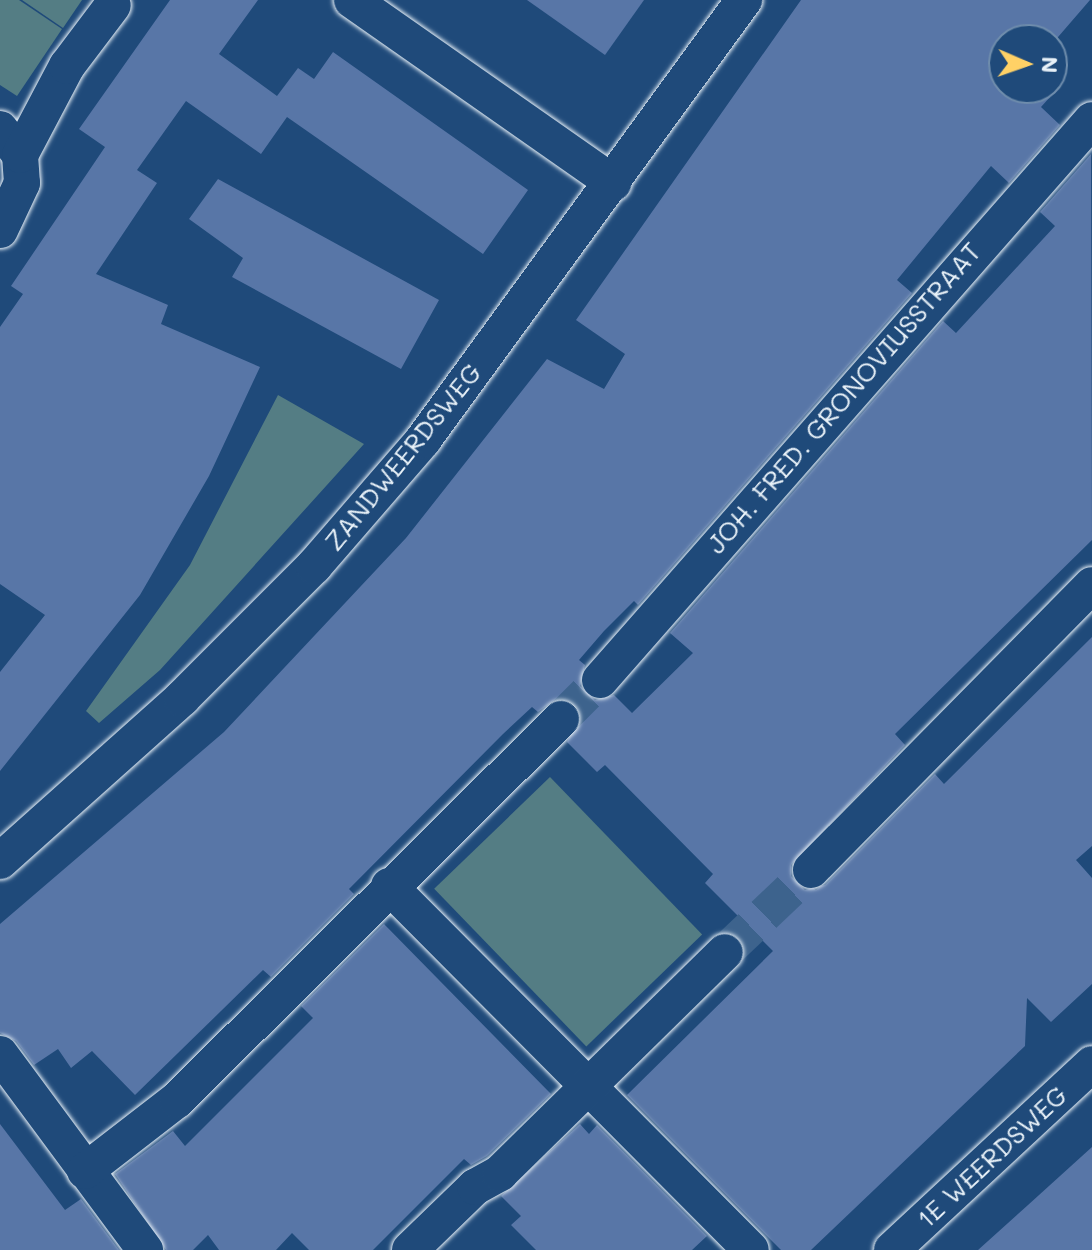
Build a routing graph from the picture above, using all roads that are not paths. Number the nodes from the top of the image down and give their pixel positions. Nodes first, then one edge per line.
1 (352, 0) edge
2 (744, 0) edge
3 (113, 5) dead end
4 (1092, 120) edge
5 (10, 142) edge
6 (613, 183) junction
7 (0, 230) edge
8 (1092, 585) edge
9 (600, 680) tunnel mouth
10 (561, 719) tunnel mouth
11 (0, 861) edge
12 (811, 870) tunnel mouth
13 (389, 886) junction
14 (725, 952) tunnel mouth
15 (0, 1054) edge
16 (1092, 1064) edge
17 (587, 1088) junction
18 (85, 1171) junction
19 (145, 1250) edge
20 (410, 1250) edge
21 (751, 1250) edge
22 (892, 1250) edge

1 - 6 street
2 - 6 street, ZANDWEERDSWEG
3 - 5 street
4 - 9 street, JOH. FRED. GRONOVIUSSTRAAT
5 - 7 street
6 - 11 street, ZANDWEERDSWEG
8 - 12 street
10 - 13 street
13 - 17 street
13 - 18 street
14 - 17 street
15 - 18 street
16 - 22 street, 1E WEERDSWEG
17 - 20 street
17 - 21 street
18 - 19 street

